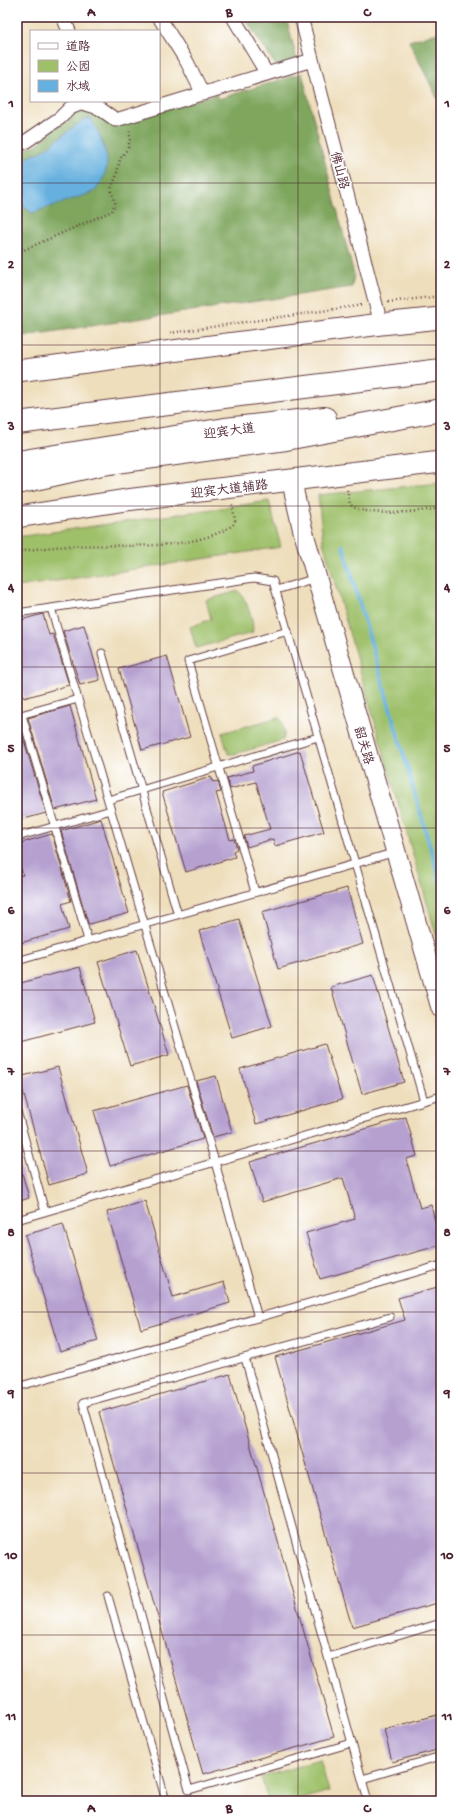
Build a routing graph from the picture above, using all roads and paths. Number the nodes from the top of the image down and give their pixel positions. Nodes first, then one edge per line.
1 (63, 17) edge
2 (159, 17) edge
3 (233, 17) edge
4 (301, 17) edge
5 (69, 30) edge
6 (312, 60) junction
7 (267, 74) junction
8 (203, 94) junction
9 (83, 102) edge
10 (129, 116) junction
11 (17, 145) edge
12 (17, 252) edge
13 (441, 296) edge
14 (376, 303) junction
15 (441, 318) edge
16 (381, 324) junction
17 (165, 334) dead end
18 (441, 366) edge
19 (441, 370) edge
20 (17, 371) edge
21 (441, 404) edge
22 (17, 408) edge
23 (441, 410) edge
24 (17, 423) edge
25 (17, 462) edge
26 (441, 462) edge
27 (294, 481) junction
28 (17, 483) edge
29 (346, 488) dead end
30 (232, 501) dead end
31 (441, 508) edge
32 (17, 517) edge
33 (17, 532) edge
34 (19, 552) edge
35 (316, 578) junction
36 (276, 590) junction
37 (51, 608) junction
38 (17, 613) edge
39 (288, 631) junction
40 (102, 653) dead end
41 (78, 699) junction
42 (19, 715) edge
43 (318, 738) junction
44 (219, 767) junction
45 (142, 790) junction
46 (108, 800) junction
47 (111, 810) junction
48 (55, 826) junction
49 (17, 837) edge
50 (396, 852) junction
51 (355, 864) junction
52 (255, 892) junction
53 (178, 915) junction
54 (145, 924) junction
55 (88, 940) junction
56 (17, 961) edge
57 (441, 1008) edge
58 (441, 1096) edge
59 (424, 1101) junction
60 (17, 1111) edge
61 (215, 1162) junction
62 (46, 1212) junction
63 (17, 1220) edge
64 (441, 1265) edge
65 (390, 1317) dead end
66 (258, 1318) junction
67 (245, 1358) junction
68 (17, 1387) edge
69 (108, 1596) dead end
70 (441, 1623) edge
71 (328, 1657) junction
72 (352, 1743) junction
73 (441, 1756) edge
74 (362, 1779) junction
75 (166, 1801) edge
76 (368, 1801) edge

1 - 5 street
2 - 8 street
3 - 7 street
4 - 6 street, 佛山路
6 - 7 street
6 - 14 street, 佛山路
7 - 8 street
8 - 10 street
9 - 10 street
9 - 11 street
10 - 12 path
13 - 14 path
14 - 16 street, 佛山路
14 - 17 path
15 - 16 main road
16 - 20 main road
18 - 22 highway
19 - 24 highway
21 - 25 highway, 迎宾大道
23 - 28 highway
26 - 27 main road, 迎宾大道辅路
27 - 32 main road, 迎宾大道辅路
27 - 35 street, 韶关路
29 - 31 path
30 - 34 path
33 - 34 path
35 - 36 lane
35 - 50 street, 韶关路
36 - 37 lane
36 - 39 lane
37 - 38 lane
37 - 41 lane
39 - 43 lane
39 - 44 lane
40 - 45 lane
41 - 42 lane
41 - 46 lane
42 - 48 lane
43 - 44 lane
43 - 51 lane
44 - 45 lane
44 - 52 lane
45 - 46 lane
45 - 53 lane
46 - 47 lane
47 - 48 lane
47 - 54 lane
48 - 49 lane
48 - 55 lane
50 - 51 lane
50 - 57 street, 韶关路
51 - 52 lane
51 - 59 lane
52 - 53 lane
53 - 54 lane
54 - 55 lane
54 - 61 lane
55 - 56 lane
58 - 59 lane
59 - 61 lane
60 - 62 lane
61 - 62 lane
61 - 66 lane
62 - 63 lane
64 - 66 lane
65 - 67 lane
66 - 68 lane
67 - 71 lane
67 - 72 lane
69 - 75 lane
70 - 71 lane
71 - 72 lane
72 - 74 lane
73 - 74 lane
74 - 76 lane

